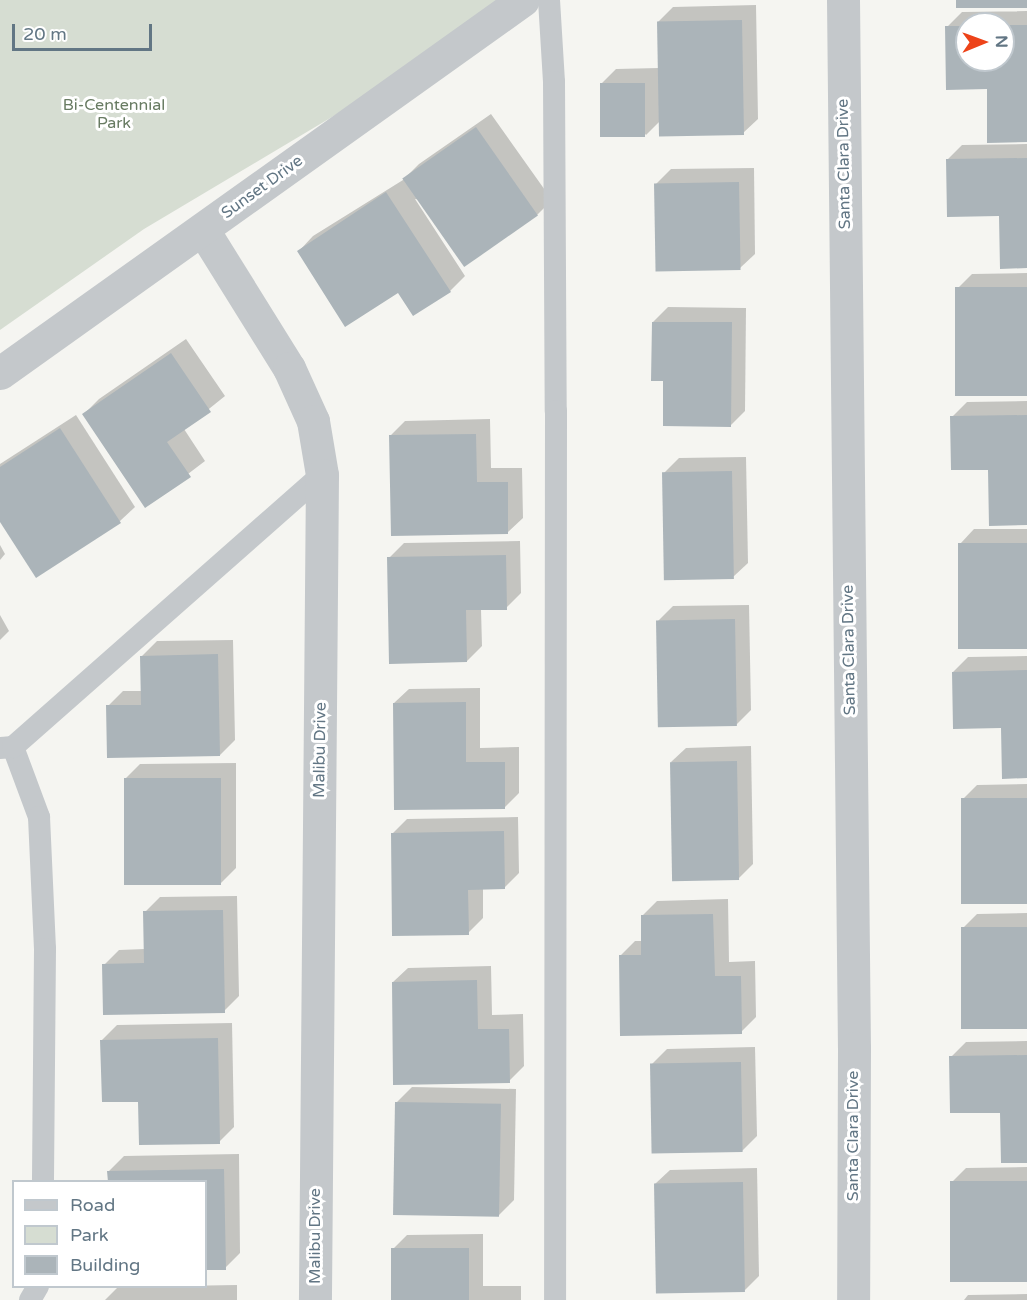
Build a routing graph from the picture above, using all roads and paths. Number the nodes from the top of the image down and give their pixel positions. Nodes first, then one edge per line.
1 (523, 0) edge
2 (549, 0) edge
3 (843, 0) edge
4 (202, 230) junction
5 (0, 373) edge
6 (322, 475) junction
7 (7, 747) edge
8 (43, 1180) edge
9 (315, 1300) edge
10 (555, 1300) edge
11 (852, 1300) edge

1 - 4 street, Sunset Drive
2 - 10 lane
3 - 11 street, Santa Clara Drive
4 - 5 street, Sunset Drive
4 - 6 street, Malibu Drive
6 - 7 lane
6 - 9 street, Malibu Drive
7 - 8 lane

